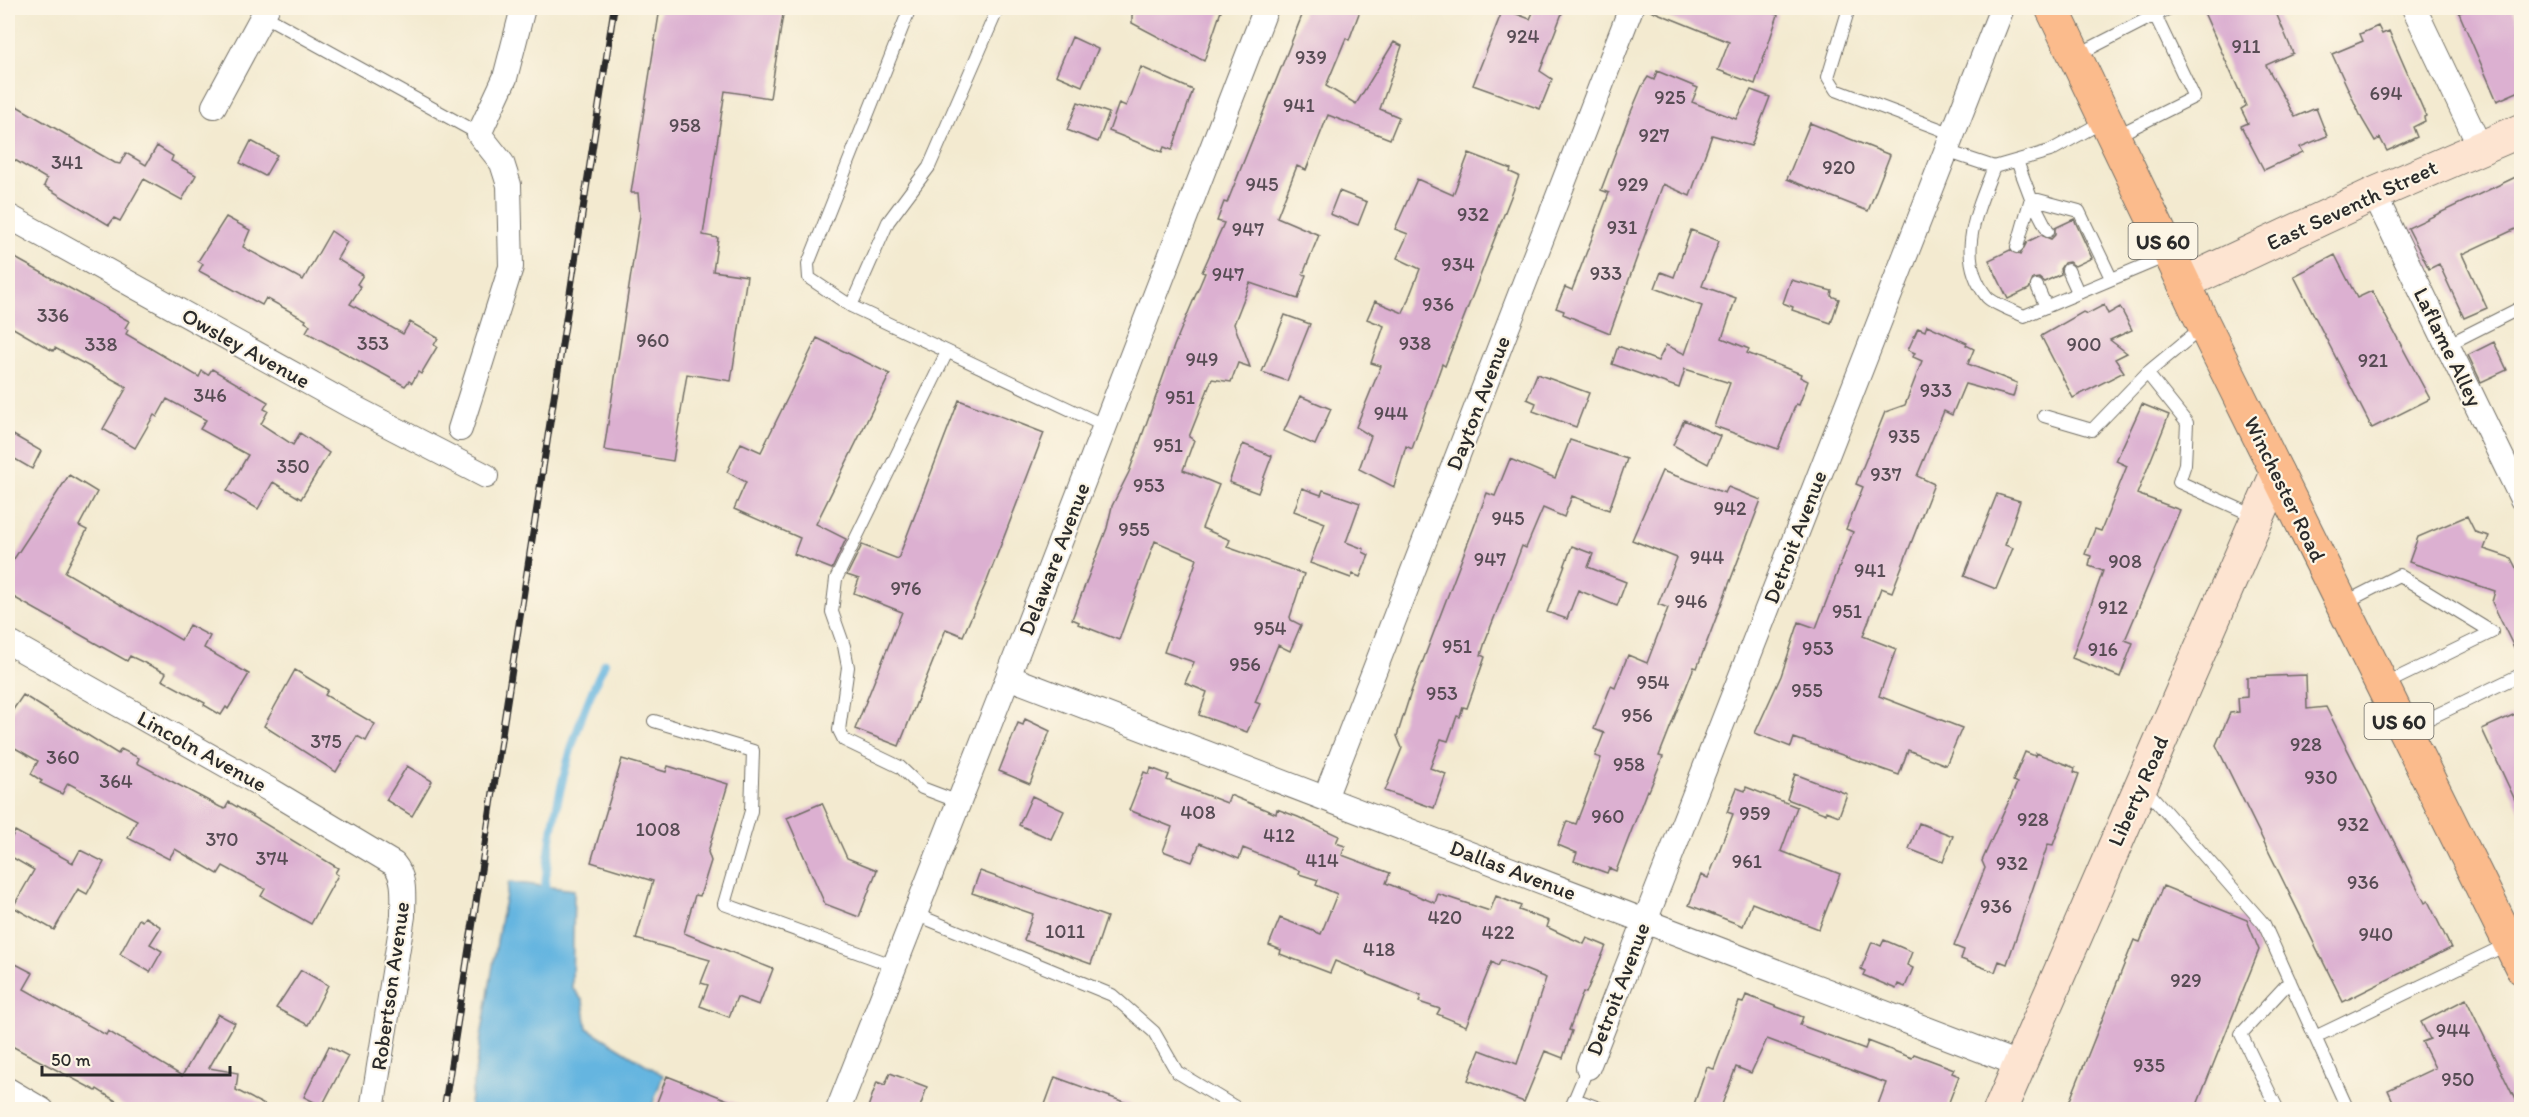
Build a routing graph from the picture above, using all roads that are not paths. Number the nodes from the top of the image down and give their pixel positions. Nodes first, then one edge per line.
1 (523, 8) edge
2 (910, 8) edge
3 (999, 8) edge
4 (1266, 8) edge
5 (1631, 8) edge
6 (1849, 8) edge
7 (2002, 8) edge
8 (2052, 8) edge
9 (2170, 8) edge
10 (2414, 8) edge
11 (265, 11) edge
12 (2155, 15) junction
13 (2076, 55) junction
14 (213, 106) dead end
15 (2110, 128) junction
16 (2522, 130) edge
17 (479, 134) junction
18 (1950, 142) junction
19 (2480, 147) junction
20 (2017, 161) junction
21 (1994, 167) junction
22 (2374, 194) junction
23 (2031, 198) junction
24 (8, 216) edge
25 (2048, 231) dead end
26 (2017, 247) dead end
27 (2177, 269) junction
28 (2068, 270) dead end
29 (2111, 278) junction
30 (2037, 286) dead end
31 (2078, 292) junction
32 (851, 306) junction
33 (2046, 307) junction
34 (2522, 307) edge
35 (2204, 326) junction
36 (2447, 345) junction
37 (947, 352) junction
38 (2147, 373) junction
39 (2044, 416) dead end
40 (1105, 426) junction
41 (460, 429) dead end
42 (2277, 473) junction
43 (486, 476) dead end
44 (2522, 499) edge
45 (2257, 517) junction
46 (2342, 604) junction
47 (8, 642) edge
48 (2522, 674) edge
49 (1008, 677) junction
50 (2382, 686) junction
51 (654, 721) dead end
52 (2404, 730) junction
53 (2141, 784) junction
54 (1324, 798) junction
55 (959, 802) junction
56 (394, 864) joint
57 (915, 914) junction
58 (1644, 921) junction
59 (2515, 956) edge
60 (895, 966) junction
61 (2290, 981) junction
62 (2315, 1037) junction
63 (2018, 1064) junction
64 (1588, 1066) joint
65 (8, 1090) edge
66 (1572, 1104) edge
67 (42, 1110) edge
68 (372, 1110) edge
69 (838, 1110) edge
70 (1240, 1110) edge
71 (1604, 1110) edge
72 (2000, 1110) edge
73 (2278, 1110) edge
74 (2348, 1110) edge

1 - 17 street
2 - 32 lane
3 - 32 lane
4 - 40 street, Delaware Avenue
5 - 54 street, Dayton Avenue
6 - 18 lane
7 - 18 street, Detroit Avenue
8 - 13 main road, Winchester Road / US 60
9 - 12 lane
10 - 19 street
11 - 14 street
11 - 17 lane
12 - 13 lane
12 - 15 lane
13 - 15 main road, Winchester Road / US 60
15 - 20 lane
15 - 27 main road, Winchester Road / US 60
16 - 19 main road, East Seventh Street
17 - 41 street
18 - 21 lane
18 - 58 street, Detroit Avenue
19 - 22 main road, East Seventh Street
20 - 21 lane
20 - 23 lane
21 - 33 lane
22 - 27 main road, East Seventh Street
22 - 36 street, Laflame Alley
23 - 25 lane
23 - 26 lane
23 - 29 lane
24 - 43 street, Owsley Avenue
27 - 29 lane
27 - 35 main road, Winchester Road / US 60
28 - 31 lane
29 - 31 lane
30 - 33 lane
31 - 33 lane
32 - 37 lane
34 - 36 lane
35 - 38 lane
35 - 42 main road, Winchester Road / US 60
36 - 44 street, Laflame Alley
37 - 40 lane
37 - 55 lane
38 - 39 lane
38 - 45 lane
40 - 49 street, Delaware Avenue
42 - 45 main road, Liberty Road
42 - 46 main road, Winchester Road / US 60
45 - 53 main road, Liberty Road
46 - 50 main road, Winchester Road / US 60
46 - 50 lane
47 - 56 street, Lincoln Avenue
48 - 52 lane
49 - 54 street, Dallas Avenue
49 - 55 street, Delaware Avenue
50 - 52 main road, Winchester Road / US 60
51 - 60 lane
52 - 59 main road, Winchester Road / US 60
53 - 61 lane
53 - 63 main road, Liberty Road
54 - 58 street, Dallas Avenue
55 - 57 street, Delaware Avenue
56 - 68 street, Robertson Avenue
57 - 60 street, Delaware Avenue
57 - 70 lane
58 - 63 street, Dallas Avenue
58 - 64 street, Detroit Avenue
59 - 62 lane
60 - 69 street, Delaware Avenue
61 - 62 lane
61 - 73 lane
62 - 74 lane
63 - 72 main road, Liberty Road
64 - 66 lane
65 - 67 street
66 - 71 lane

